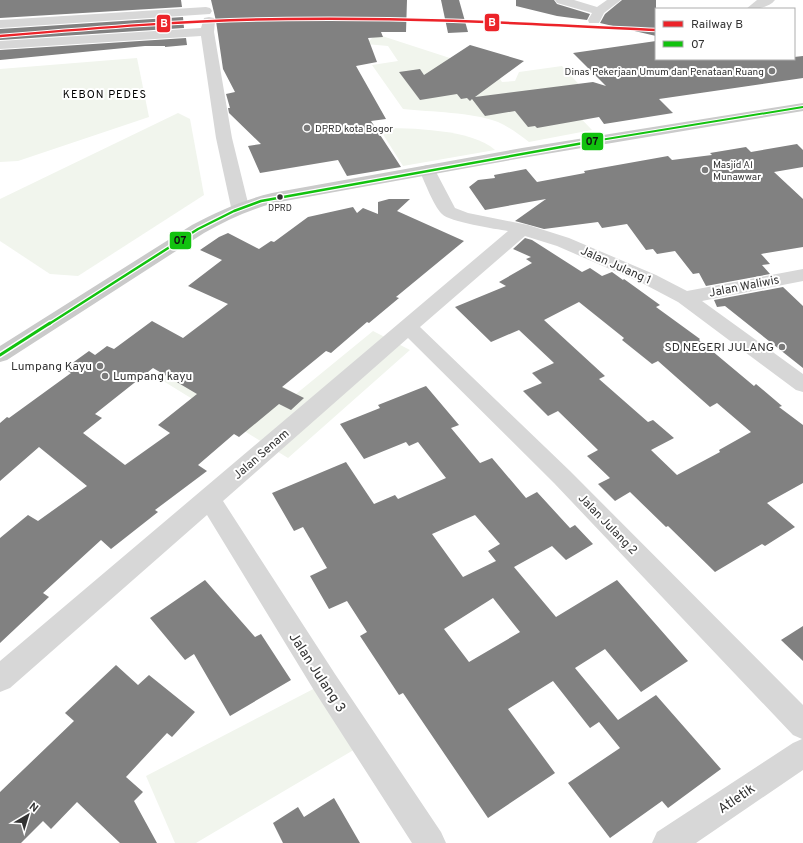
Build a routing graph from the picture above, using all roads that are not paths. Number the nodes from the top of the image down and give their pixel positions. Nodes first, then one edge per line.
1 (561, 0) edge
2 (615, 0) edge
3 (769, 0) edge
4 (753, 8) edge
5 (206, 12) edge
6 (0, 24) edge
7 (0, 45) edge
8 (803, 107) edge
9 (427, 170) junction
10 (240, 207) junction
11 (522, 229) junction
12 (803, 275) edge
13 (685, 298) junction
14 (408, 327) junction
15 (0, 356) edge
16 (803, 385) edge
17 (209, 499) junction
18 (0, 679) edge
19 (803, 726) edge
20 (803, 753) edge
21 (430, 843) edge
22 (668, 843) edge

1 - 2 street
3 - 4 street
5 - 6 street
5 - 7 street
5 - 10 street
8 - 9 main road
9 - 10 main road
9 - 11 street, Jalan Julang 1
10 - 15 main road
11 - 13 street, Jalan Julang 1
11 - 14 street, Jalan Senam
12 - 13 street, Jalan Waliwis
13 - 16 street, Jalan Julang 1
14 - 17 street, Jalan Senam
14 - 19 street, Jalan Julang 2
17 - 18 street, Jalan Senam
17 - 21 street, Jalan Julang 3
20 - 22 street, Atletik

